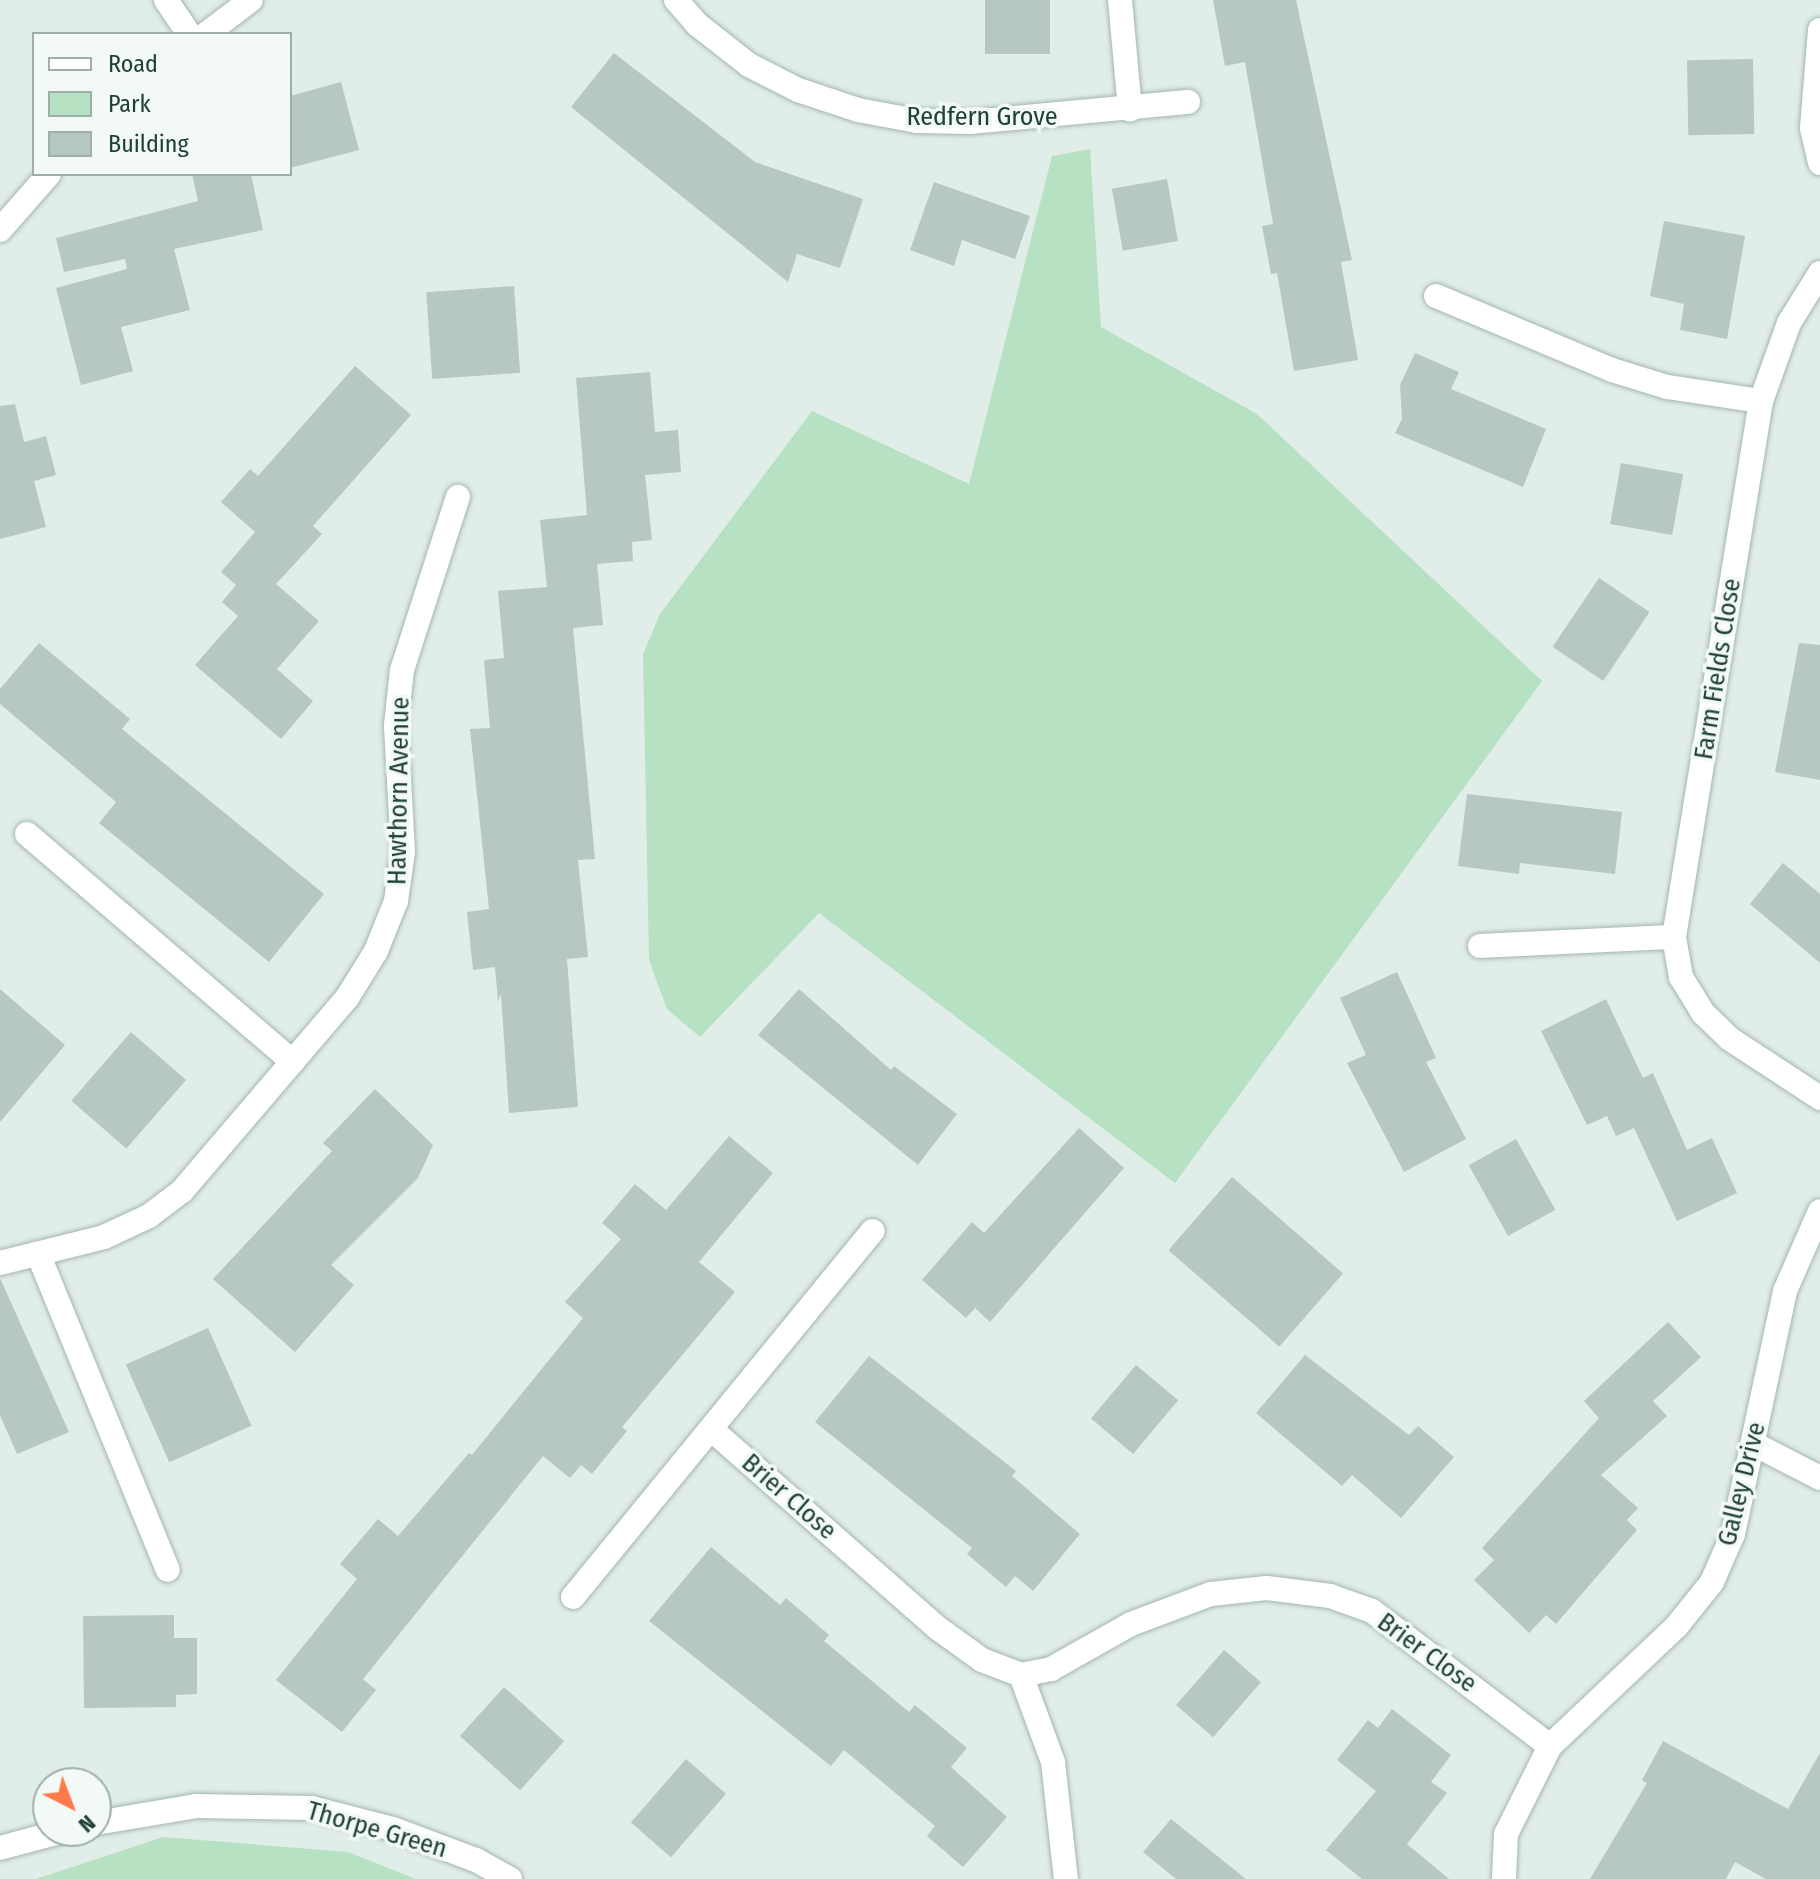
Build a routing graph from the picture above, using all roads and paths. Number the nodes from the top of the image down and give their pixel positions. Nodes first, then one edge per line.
1 (166, 0) edge
2 (251, 0) edge
3 (676, 0) edge
4 (1120, 0) edge
5 (1820, 30) edge
6 (188, 32) edge
7 (209, 32) edge
8 (1188, 102) dead end
9 (1130, 110) junction
10 (1820, 163) edge
11 (47, 176) edge
12 (0, 230) edge
13 (1820, 273) edge
14 (1436, 296) dead end
15 (1761, 401) junction
16 (458, 497) dead end
17 (27, 834) dead end
18 (1674, 937) junction
19 (1480, 946) dead end
20 (293, 1062) junction
21 (1820, 1098) edge
22 (1820, 1211) edge
23 (873, 1231) dead end
24 (39, 1256) junction
25 (0, 1263) edge
26 (711, 1429) junction
27 (1754, 1444) junction
28 (1820, 1478) edge
29 (168, 1570) dead end
30 (573, 1597) dead end
31 (1021, 1675) junction
32 (1550, 1746) junction
33 (112, 1820) edge
34 (32, 1839) edge
35 (0, 1848) edge
36 (510, 1879) edge
37 (1066, 1879) edge
38 (1504, 1879) edge

1 - 6 street
2 - 7 street
3 - 9 street, Redfern Grove
4 - 9 street
5 - 10 street
8 - 9 street, Redfern Grove
11 - 12 street
13 - 15 street, Farm Fields Close
14 - 15 street
15 - 18 street, Farm Fields Close
16 - 20 street, Hawthorn Avenue
17 - 20 street
18 - 19 street
18 - 21 street, Farm Fields Close
20 - 24 street, Hawthorn Avenue
22 - 27 street, Galley Drive
23 - 26 street
24 - 25 street, Hawthorn Avenue
24 - 29 street
26 - 30 street
26 - 31 street, Brier Close
27 - 28 street
27 - 32 street, Galley Drive
31 - 32 street, Brier Close
31 - 37 street
32 - 38 street, Galley Drive
33 - 36 street, Thorpe Green
34 - 35 street

